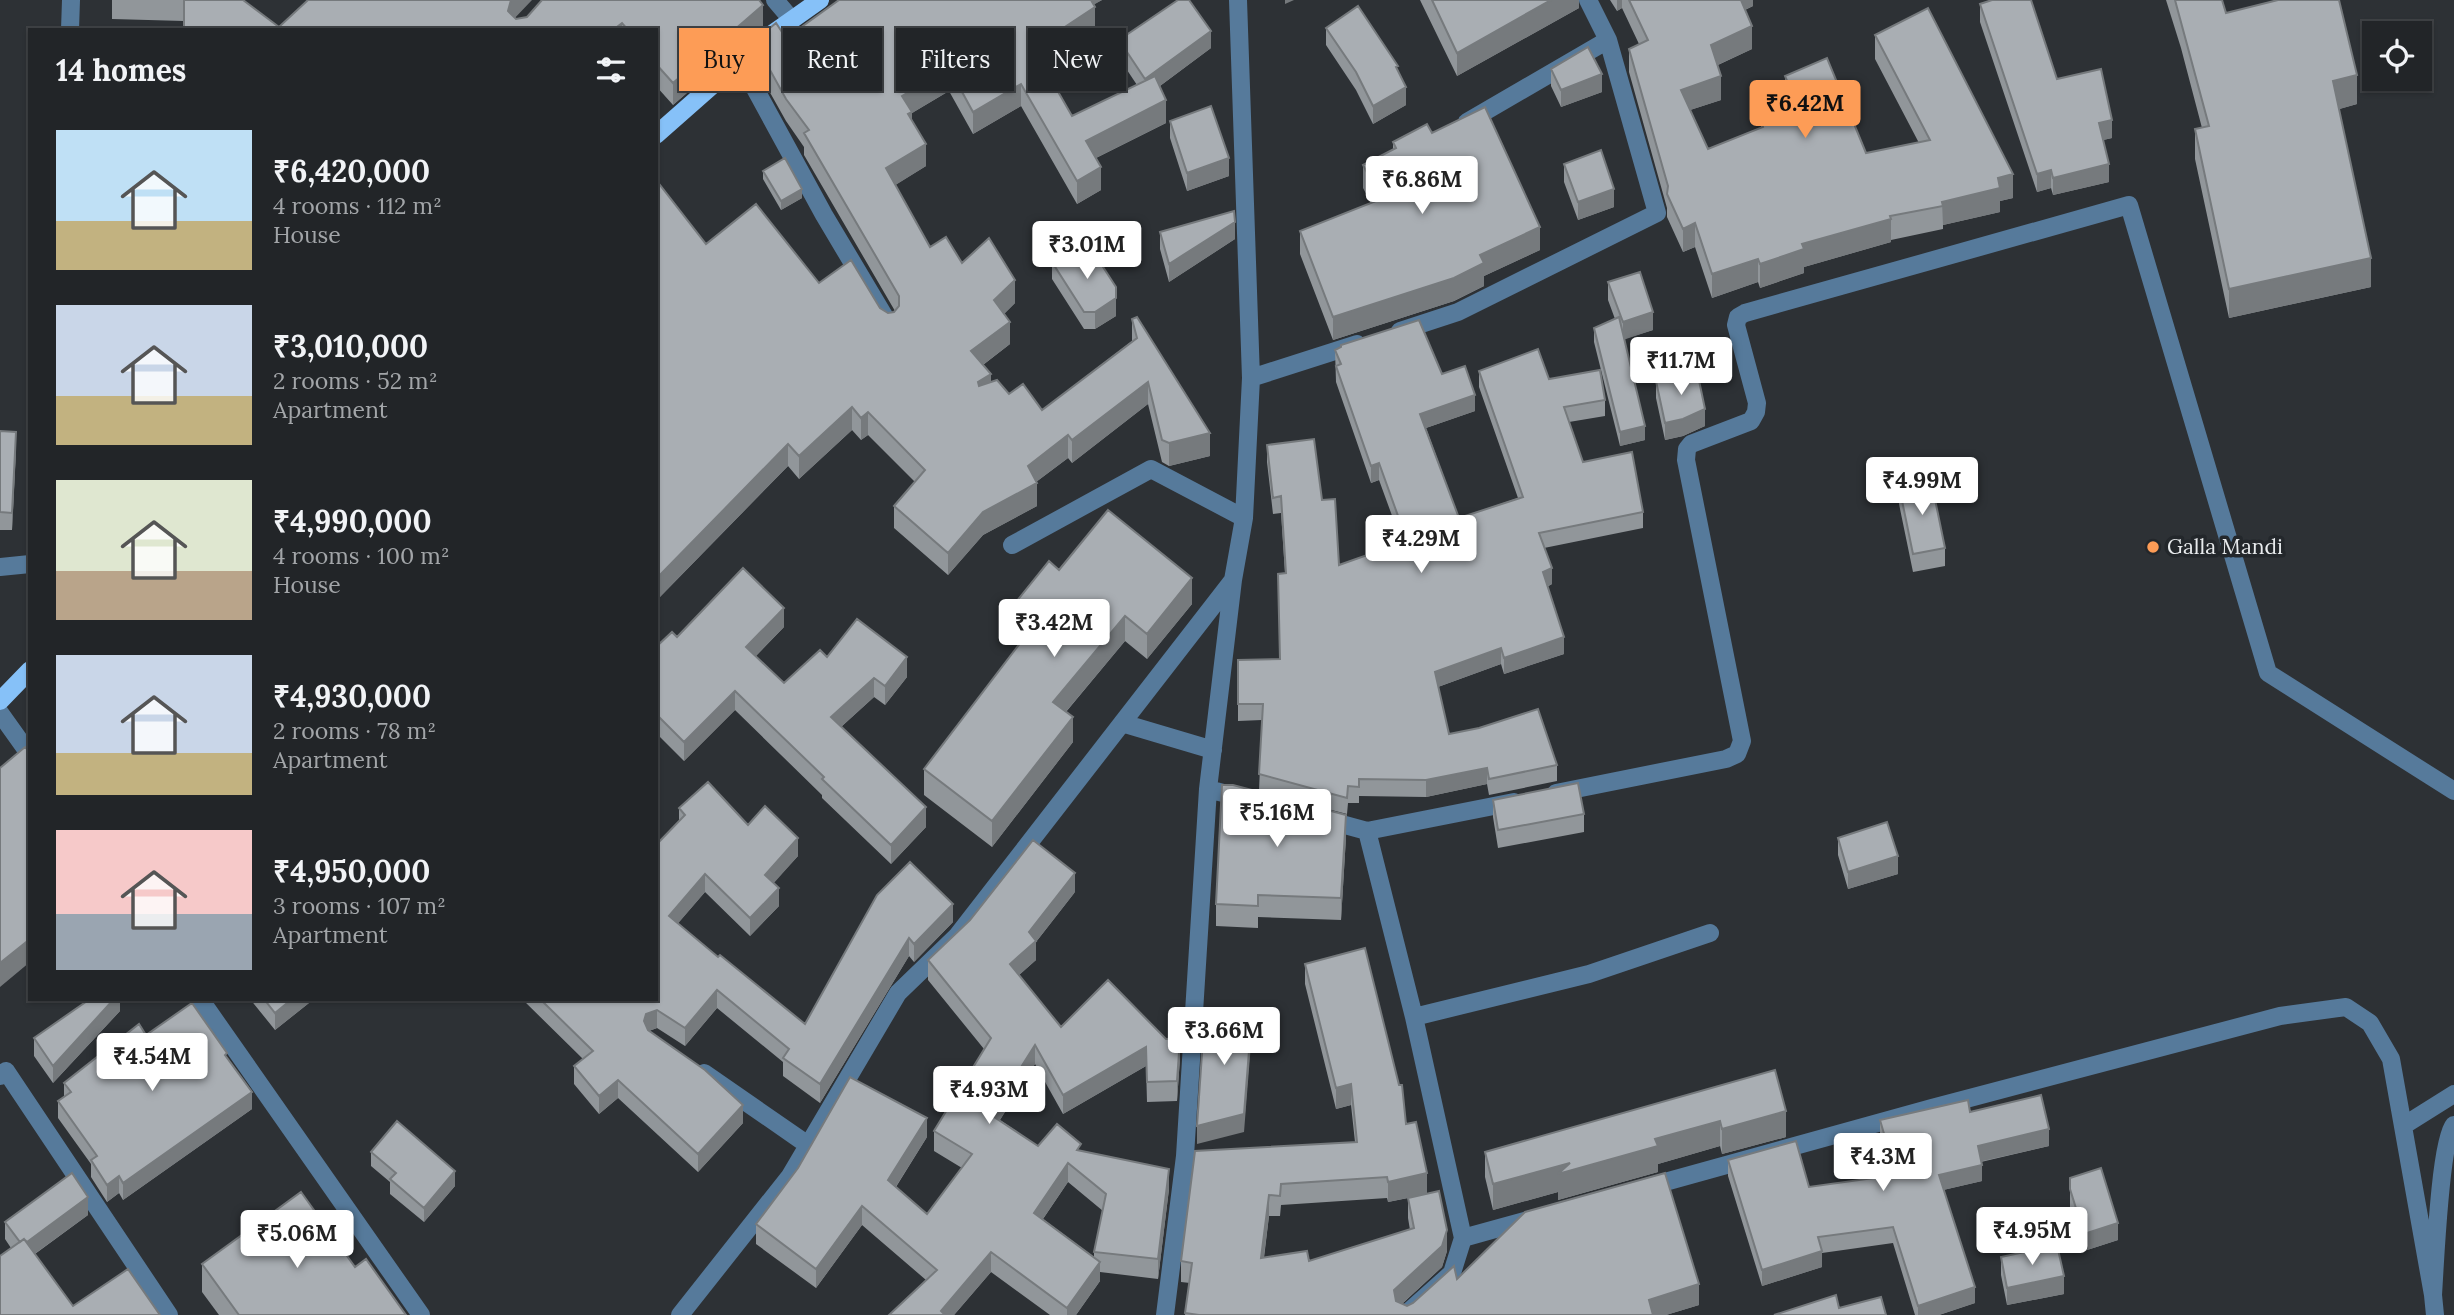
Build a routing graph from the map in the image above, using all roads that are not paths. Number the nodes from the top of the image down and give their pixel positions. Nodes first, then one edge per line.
1 (71, 0) edge
2 (775, 0) edge
3 (820, 0) edge
4 (1238, 0) edge
5 (1588, 0) edge
6 (792, 20) junction
7 (70, 28) edge
8 (769, 36) edge
9 (1608, 40) junction
10 (706, 91) edge
11 (756, 91) edge
12 (1467, 122) edge
13 (658, 133) edge
14 (890, 324) edge
15 (1251, 378) junction
16 (1244, 517) junction
17 (1012, 545) dead end
18 (28, 564) edge
19 (0, 567) edge
20 (1233, 580) junction
21 (28, 672) edge
22 (0, 701) edge
23 (0, 713) edge
24 (1122, 723) junction
25 (1213, 750) junction
26 (28, 752) edge
27 (1208, 789) junction
28 (2454, 791) edge
29 (1261, 803) edge
30 (1301, 814) edge
31 (1367, 831) junction
32 (1710, 933) dead end
33 (201, 1001) edge
34 (1414, 1017) junction
35 (688, 1062) edge
36 (0, 1076) edge
37 (2454, 1094) edge
38 (2454, 1125) edge
39 (2403, 1126) junction
40 (808, 1145) junction
41 (1624, 1194) edge
42 (1557, 1212) edge
43 (1464, 1238) junction
44 (2433, 1294) junction
45 (169, 1315) edge
46 (421, 1315) edge
47 (680, 1315) edge
48 (1165, 1315) edge
49 (1405, 1315) edge
50 (2435, 1315) edge

1 - 7 street
2 - 6 street
3 - 6 main road
4 - 15 street
5 - 9 street
6 - 8 main road
9 - 12 street
9 - 15 street
10 - 13 main road
11 - 14 street
15 - 16 street
16 - 17 street
16 - 20 street
18 - 19 street
20 - 24 street
20 - 25 street
21 - 22 main road
23 - 26 street
24 - 25 street
24 - 40 street
25 - 27 street
27 - 29 street
27 - 48 street
28 - 31 street
30 - 31 street
31 - 34 street
32 - 34 street
33 - 46 street
34 - 43 street
35 - 40 street
36 - 45 street
37 - 39 street
38 - 44 street
39 - 41 street
39 - 44 street
40 - 47 street
42 - 43 street
43 - 49 street
44 - 50 street

